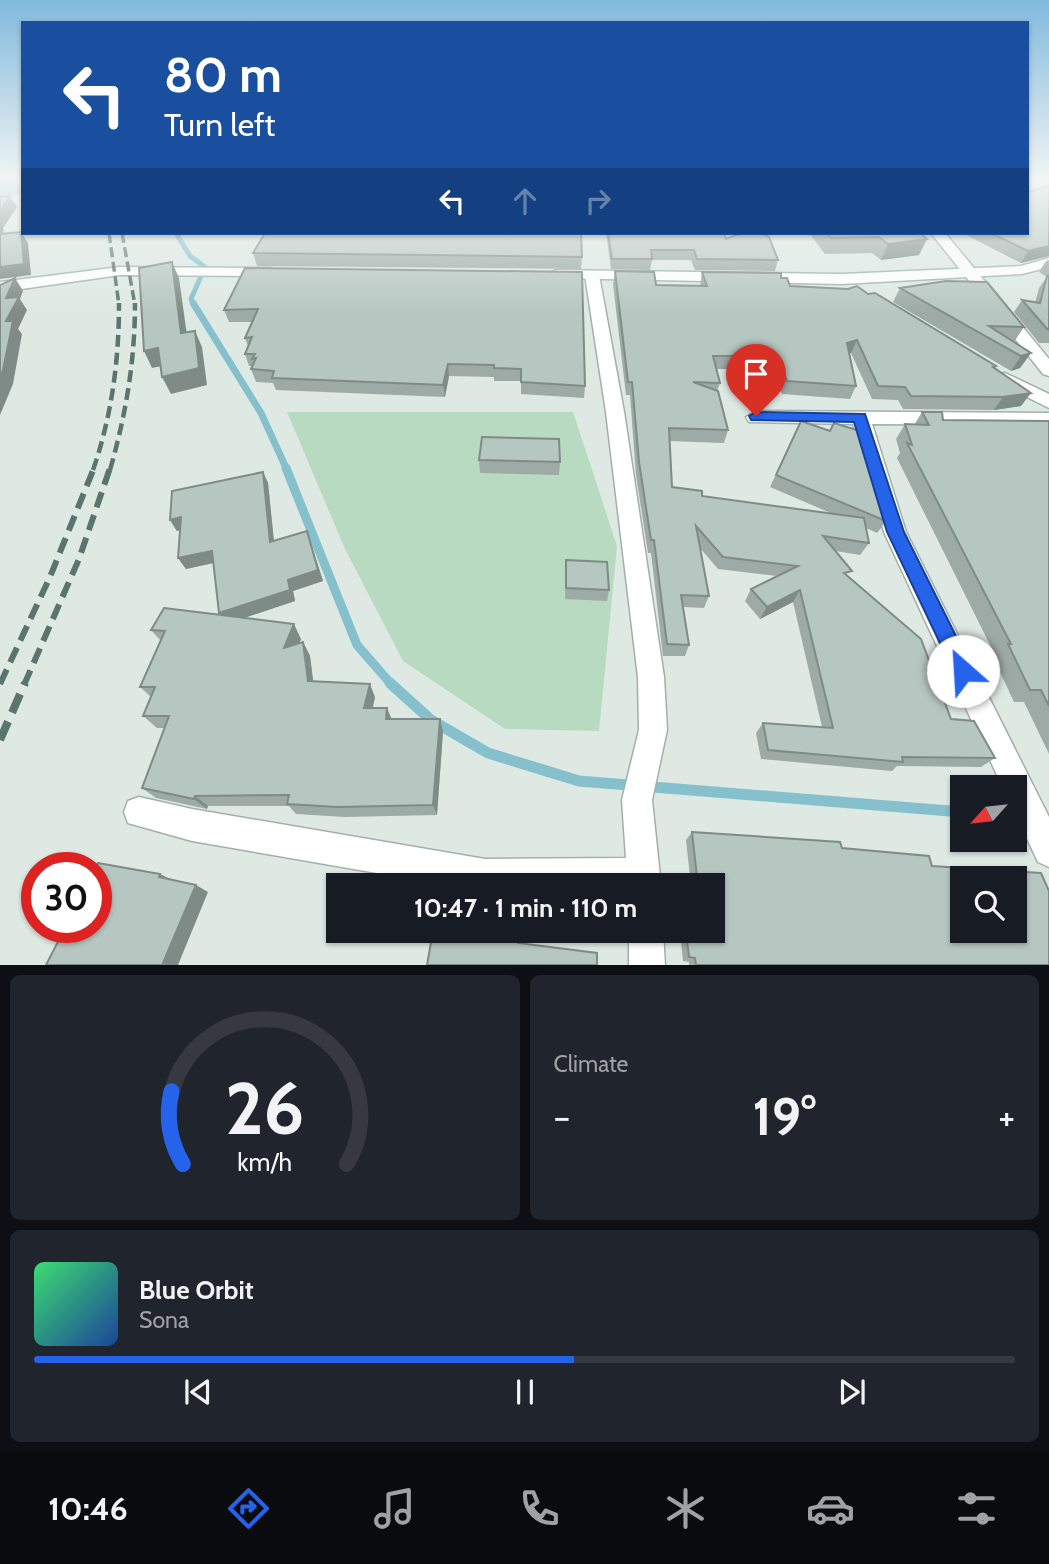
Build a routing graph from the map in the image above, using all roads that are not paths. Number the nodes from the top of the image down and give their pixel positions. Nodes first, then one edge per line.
1 (940, 235) edge
2 (1049, 262) edge
3 (293, 272) edge
4 (538, 274) edge
5 (972, 274) junction
6 (592, 275) junction
7 (842, 279) junction
8 (0, 287) edge
9 (874, 298) edge
10 (1049, 370) edge
11 (992, 372) edge
12 (1049, 402) edge
13 (756, 416) dead end
14 (860, 417) junction
15 (1049, 419) edge
16 (139, 811) dead end
17 (1048, 849) edge
18 (473, 873) edge
19 (644, 873) edge
20 (646, 943) edge
21 (647, 965) edge

1 - 5 street
2 - 5 street
3 - 8 street
4 - 6 street
5 - 7 street
5 - 10 street
6 - 7 street
6 - 19 street
7 - 9 street
11 - 12 street
13 - 14 street
14 - 15 street
14 - 17 street
16 - 18 street
20 - 21 street

